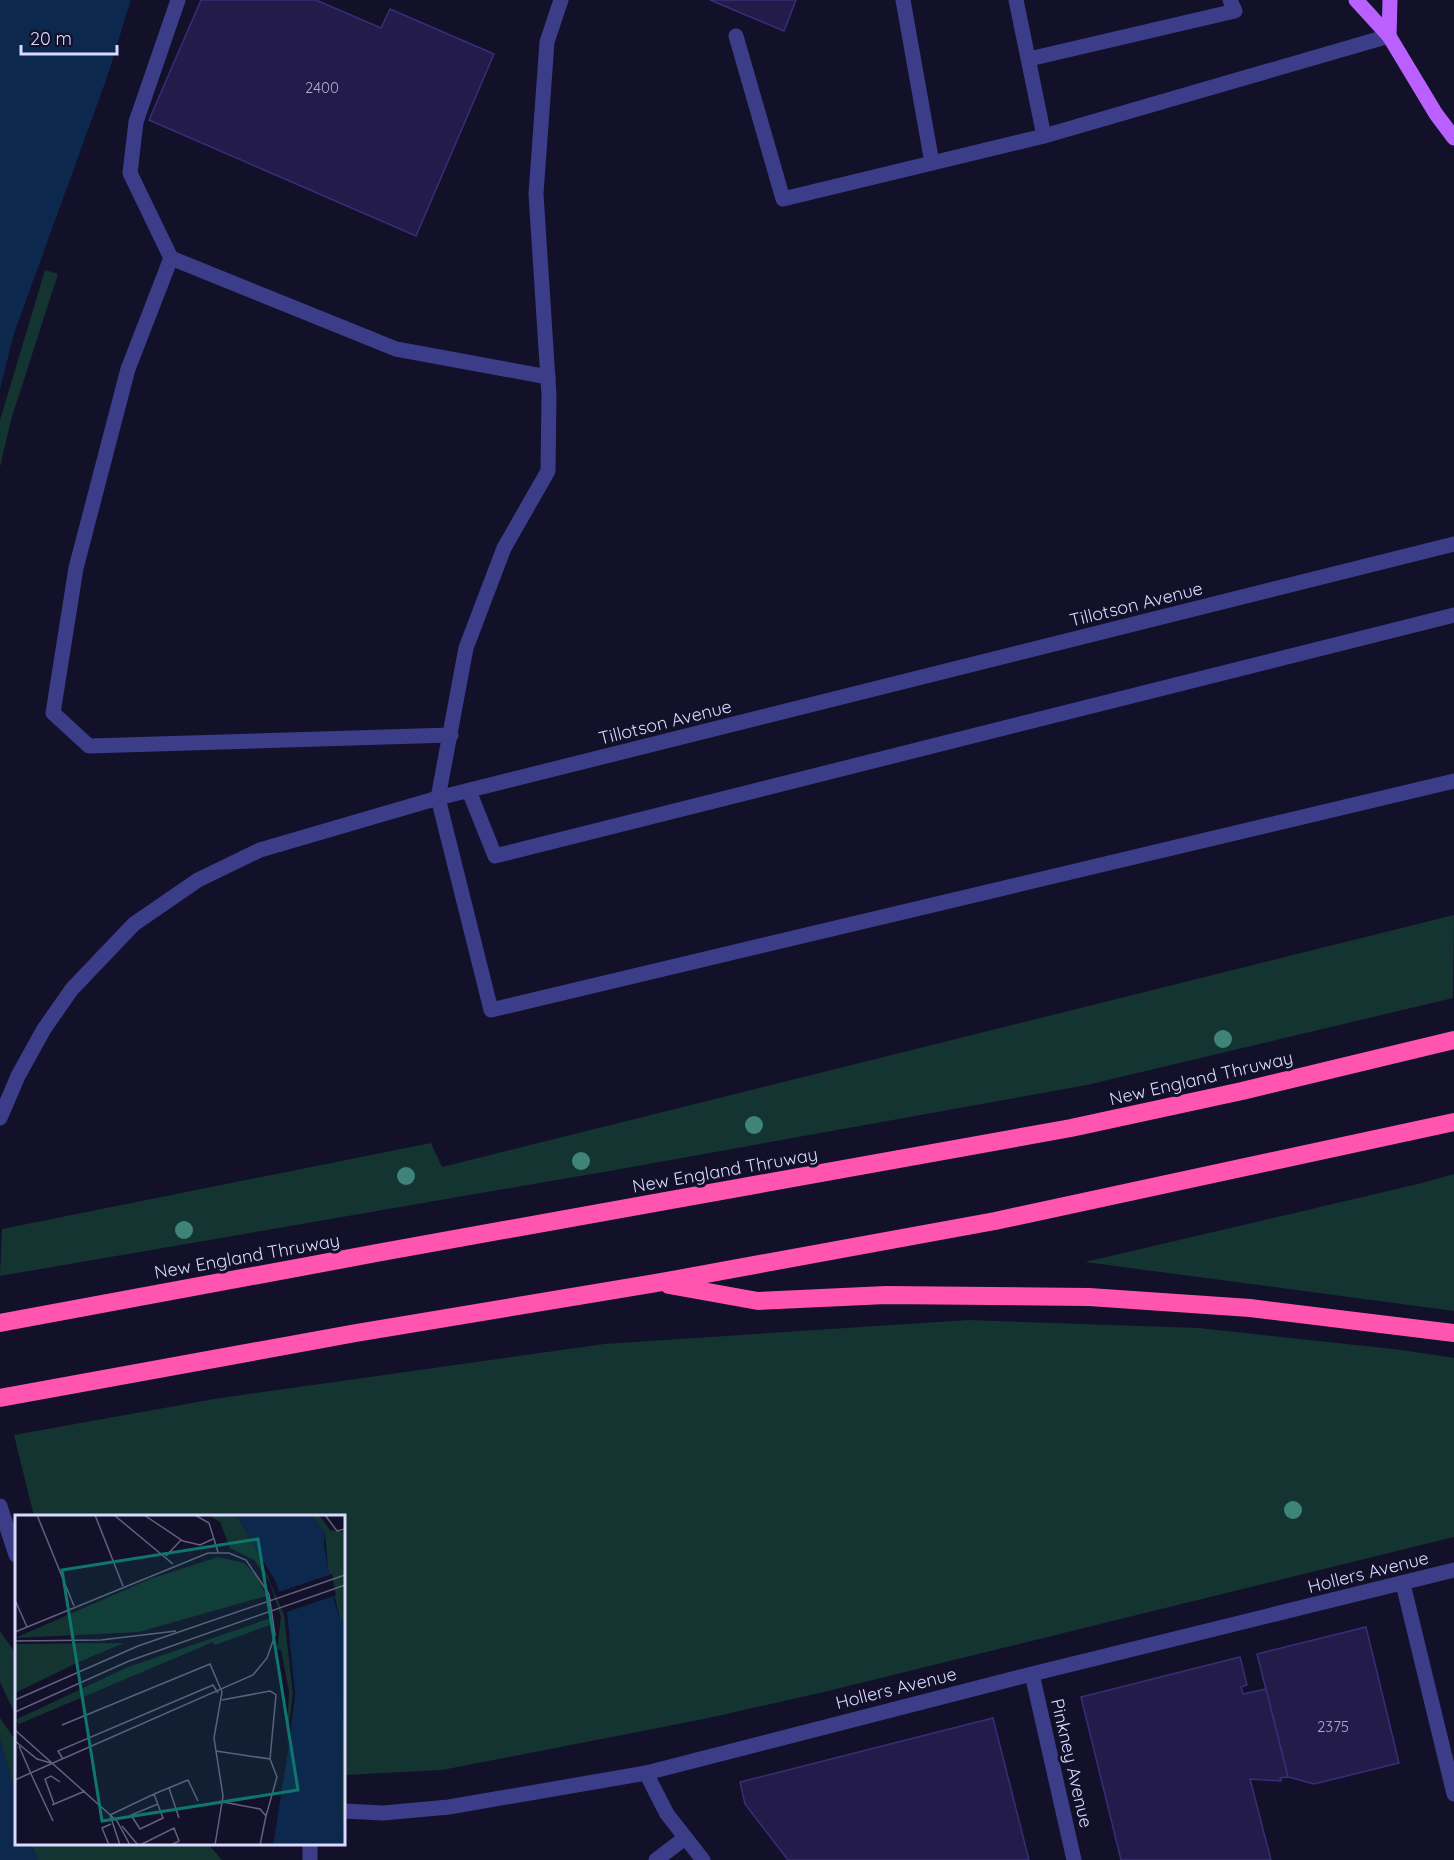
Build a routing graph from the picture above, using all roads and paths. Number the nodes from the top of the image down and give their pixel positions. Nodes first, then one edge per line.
1 (178, 0) edge
2 (903, 0) edge
3 (1016, 0) edge
4 (1230, 0) edge
5 (1356, 0) edge
6 (1390, 0) edge
7 (556, 2) edge
8 (736, 36) dead end
9 (1389, 36) junction
10 (1029, 59) junction
11 (1044, 136) junction
12 (1454, 138) edge
13 (932, 163) junction
14 (171, 258) junction
15 (548, 377) junction
16 (1454, 544) edge
17 (1454, 615) edge
18 (451, 735) junction
19 (1454, 781) edge
20 (470, 791) junction
21 (438, 798) junction
22 (1454, 1040) edge
23 (0, 1118) edge
24 (1454, 1122) edge
25 (656, 1282) junction
26 (0, 1323) edge
27 (1454, 1333) edge
28 (0, 1398) edge
29 (0, 1506) edge
30 (15, 1552) edge
31 (1454, 1570) edge
32 (1403, 1584) junction
33 (1032, 1674) junction
34 (646, 1773) junction
35 (1454, 1794) edge
36 (345, 1811) edge
37 (685, 1838) junction
38 (656, 1860) edge
39 (703, 1860) edge
40 (1074, 1860) edge

1 - 14 street
2 - 13 street
3 - 10 street
4 - 10 street
5 - 9 main road
6 - 9 main road
7 - 15 street
8 - 13 street
9 - 11 street
9 - 12 main road
10 - 11 street
11 - 13 street
14 - 15 street
14 - 18 street
15 - 18 street
16 - 20 street, Tillotson Avenue
17 - 20 street
18 - 21 street
19 - 21 street
20 - 21 street, Tillotson Avenue
21 - 23 street, Tillotson Avenue
22 - 26 highway, New England Thruway
24 - 25 highway
25 - 27 highway
25 - 28 highway
29 - 30 street
31 - 32 street, Hollers Avenue
32 - 33 street, Hollers Avenue
32 - 35 street
33 - 34 street, Hollers Avenue
33 - 40 street, Pinkney Avenue
34 - 36 street, Hollers Avenue
34 - 37 street
37 - 38 street
37 - 39 street

